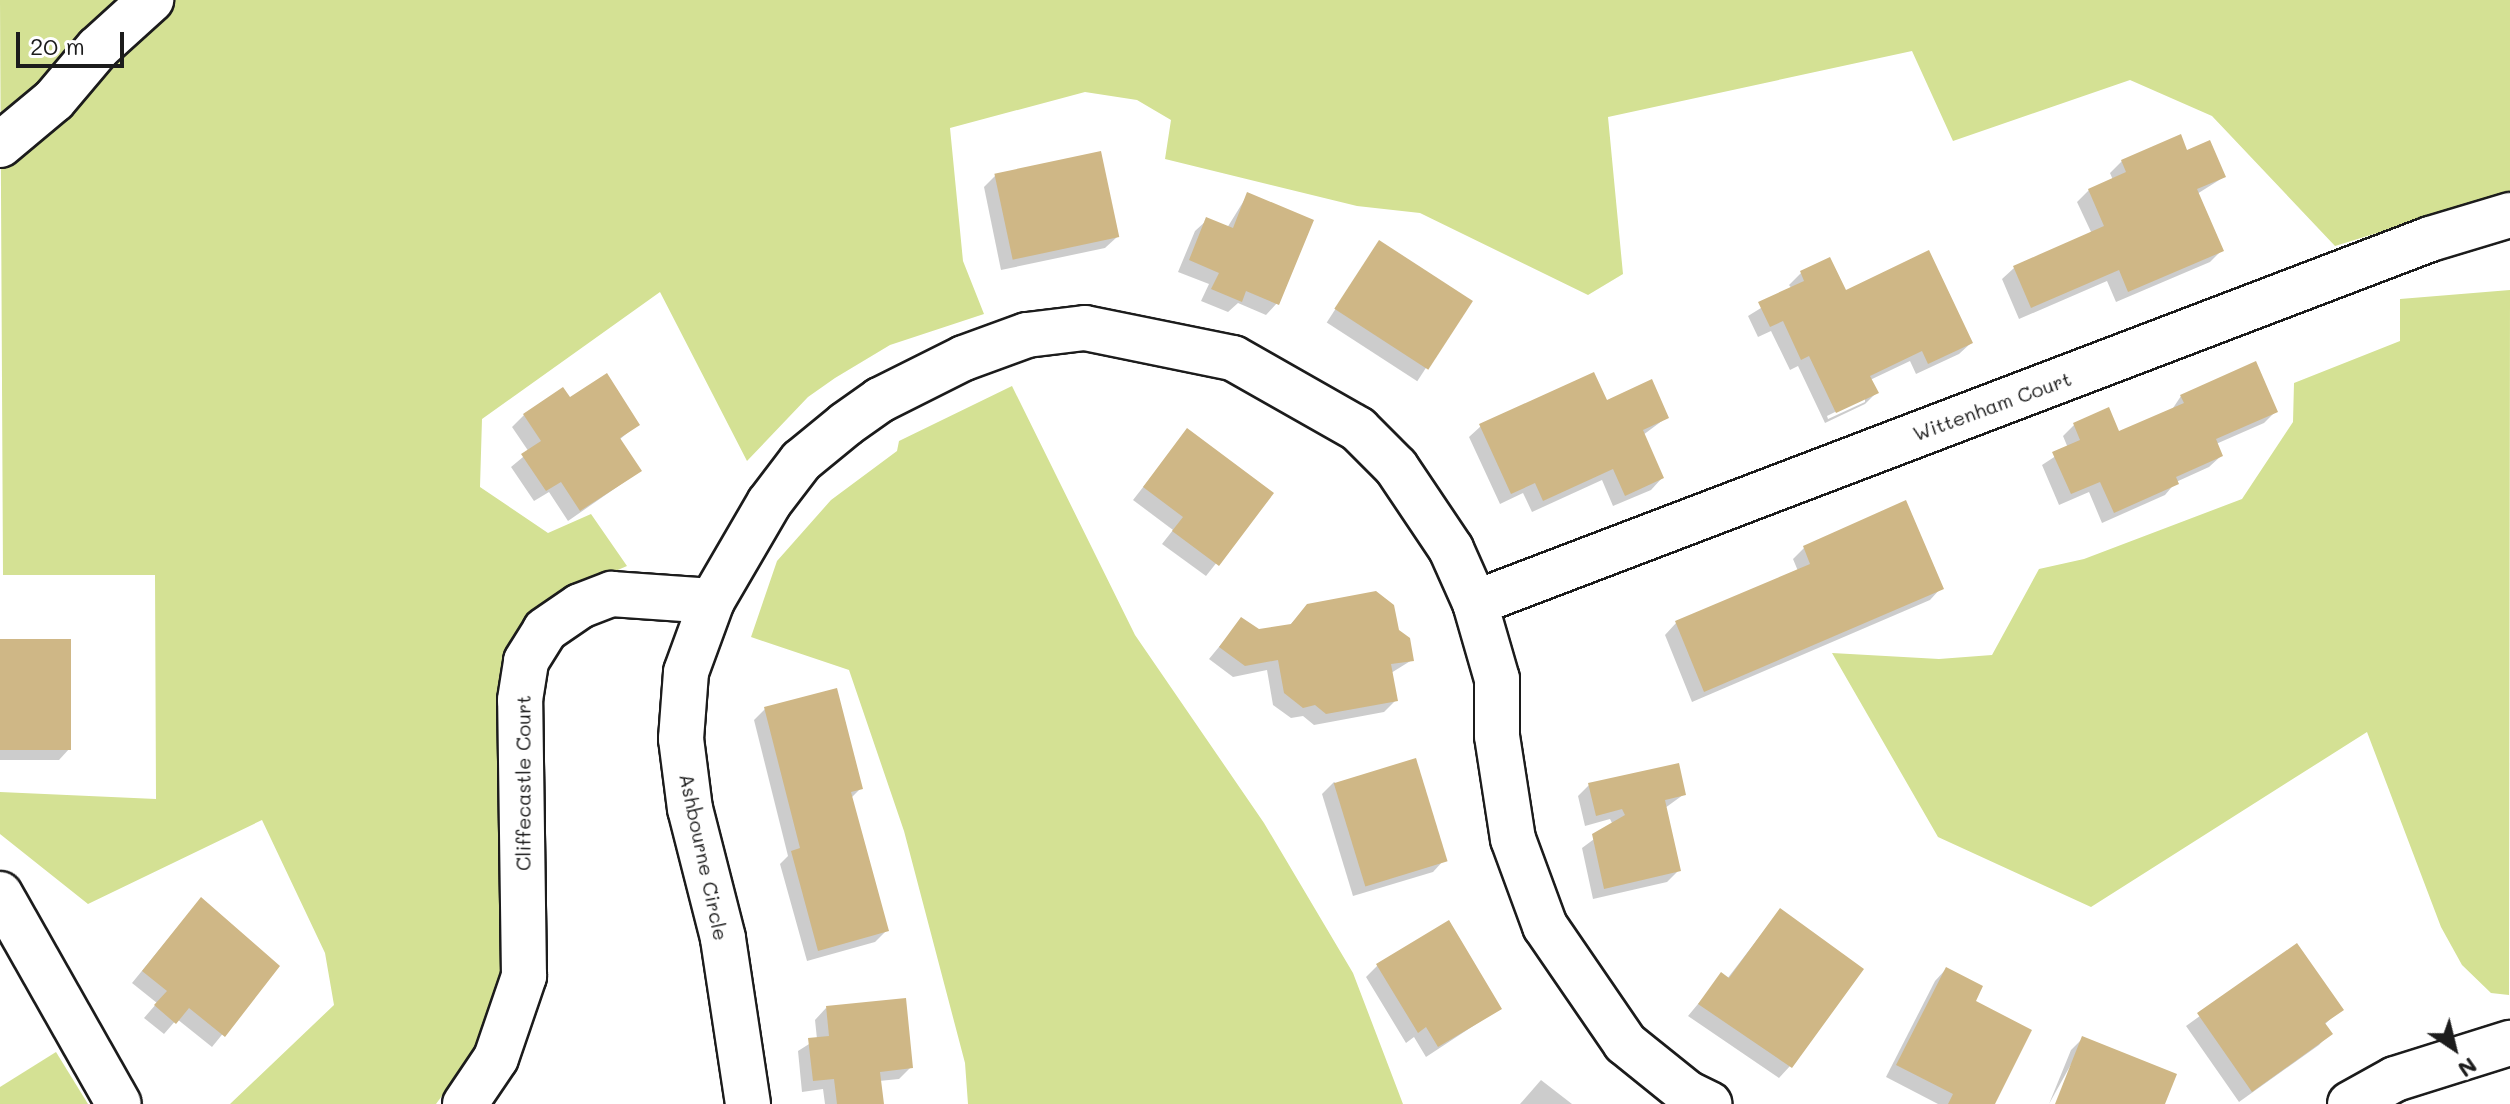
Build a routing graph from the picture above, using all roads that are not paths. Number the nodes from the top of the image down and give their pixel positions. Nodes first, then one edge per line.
1 (151, 0) edge
2 (0, 145) edge
3 (2510, 215) edge
4 (712, 601) junction
5 (1475, 603) junction
6 (0, 894) edge
7 (2510, 1043) edge
8 (119, 1104) edge
9 (465, 1104) edge
10 (748, 1104) edge
11 (1710, 1104) edge
12 (2350, 1104) edge

1 - 2 street
3 - 5 street, Wittenham Court
4 - 5 street, Ashbourne Circle
4 - 9 street, Cliffecastle Court
4 - 10 street, Ashbourne Circle
5 - 11 street, Ashbourne Circle
6 - 8 street
7 - 12 street

